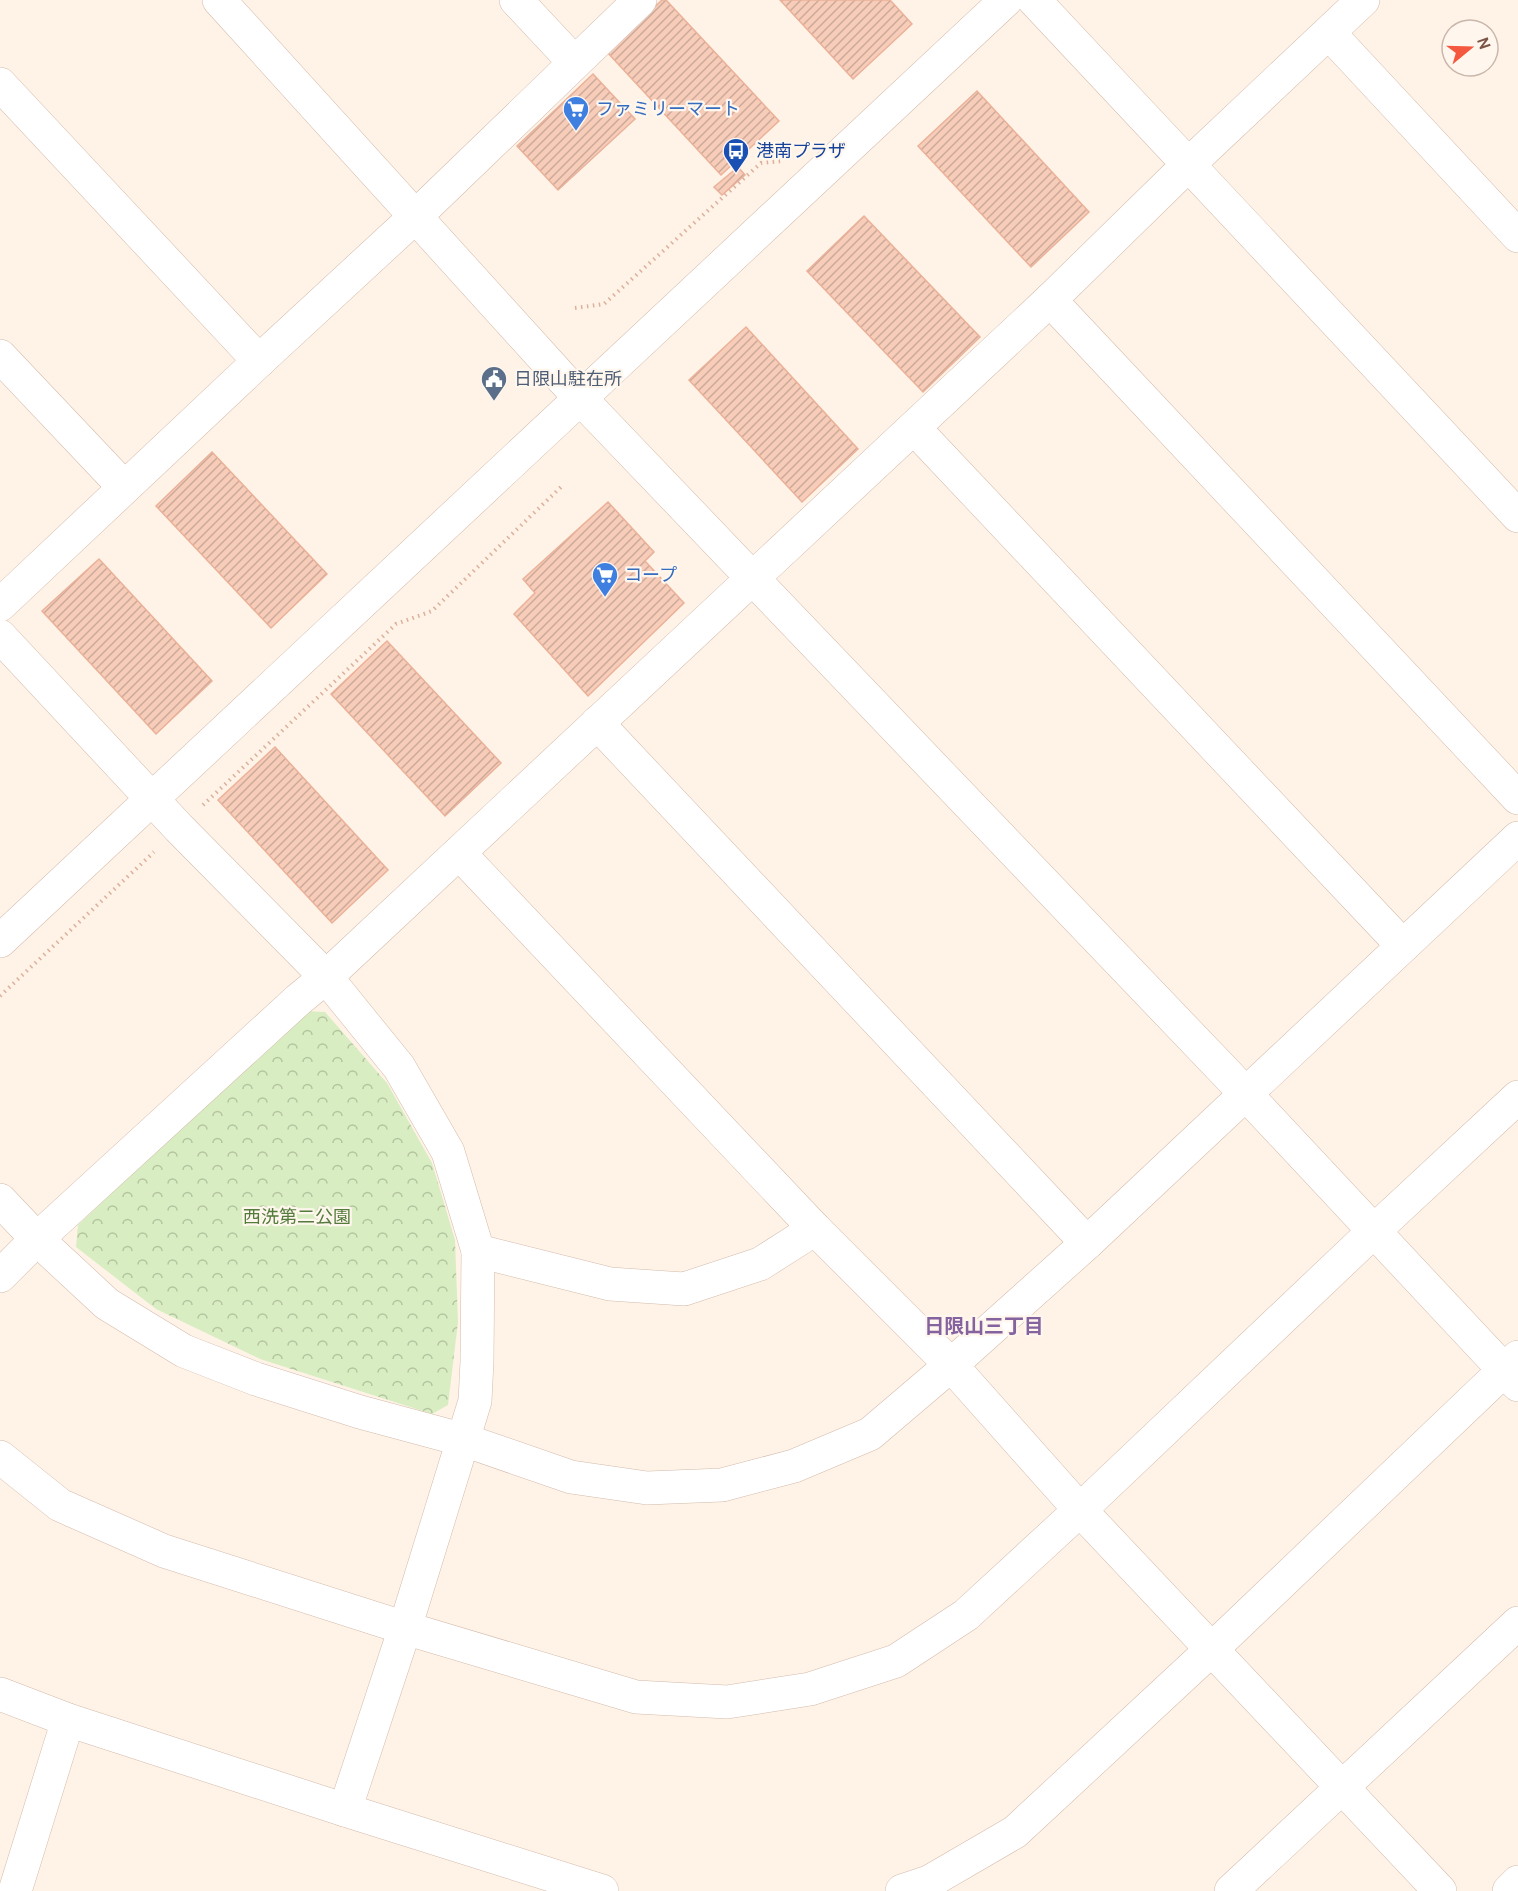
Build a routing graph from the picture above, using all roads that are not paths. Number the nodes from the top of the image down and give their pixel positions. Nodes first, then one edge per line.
1 (219, 0) edge
2 (516, 0) edge
3 (640, 0) edge
4 (1006, 0) edge
5 (1034, 0) edge
6 (1363, 0) edge
7 (1329, 33) junction
8 (574, 62) junction
9 (0, 84) edge
10 (1188, 165) junction
11 (416, 216) junction
12 (1518, 237) edge
13 (1050, 300) junction
14 (0, 356) edge
15 (259, 361) junction
16 (580, 398) junction
17 (914, 428) junction
18 (124, 487) junction
19 (1518, 516) edge
20 (752, 578) junction
21 (0, 605) edge
22 (0, 636) edge
23 (597, 723) junction
24 (1518, 798) edge
25 (153, 799) junction
26 (1518, 838) edge
27 (459, 853) junction
28 (0, 941) edge
29 (1403, 946) junction
30 (326, 977) junction
31 (1245, 1095) junction
32 (1518, 1097) edge
33 (0, 1200) edge
34 (815, 1229) junction
35 (1374, 1231) junction
36 (37, 1239) junction
37 (1087, 1243) junction
38 (478, 1251) junction
39 (0, 1276) edge
40 (951, 1365) junction
41 (1513, 1370) edge
42 (464, 1440) junction
43 (0, 1457) edge
44 (1080, 1510) junction
45 (1518, 1623) edge
46 (405, 1628) junction
47 (1211, 1650) junction
48 (0, 1694) edge
49 (68, 1720) junction
50 (1342, 1786) junction
51 (345, 1810) junction
52 (1518, 1882) edge
53 (15, 1891) edge
54 (602, 1891) edge
55 (902, 1891) edge
56 (1231, 1891) edge
57 (1440, 1891) edge
58 (1509, 1891) edge

1 - 11 street
2 - 8 street
3 - 8 street
4 - 16 street
5 - 10 street
6 - 7 street
7 - 10 street
7 - 12 street
8 - 11 street
9 - 15 street
10 - 13 street
10 - 19 street
11 - 15 street
11 - 16 street
13 - 17 street
13 - 24 street
14 - 18 street
15 - 18 street
16 - 20 street
16 - 25 street
17 - 20 street
17 - 29 street
18 - 21 street
20 - 23 street
20 - 31 street
22 - 25 street
23 - 27 street
23 - 37 street
25 - 28 street
25 - 30 street
26 - 29 street
27 - 30 street
27 - 34 street
29 - 31 street
30 - 36 street
30 - 38 street
31 - 35 street
31 - 37 street
32 - 35 street
33 - 36 street
34 - 38 street
34 - 40 street
35 - 41 street
35 - 44 street
36 - 39 street
36 - 42 street
37 - 40 street
38 - 42 street
40 - 42 street
40 - 44 street
41 - 47 street
42 - 46 street
43 - 46 street
44 - 46 street
44 - 47 street
45 - 50 street
46 - 51 street
47 - 50 street
47 - 55 street
48 - 49 street
49 - 51 street
49 - 53 street
50 - 56 street
50 - 57 street
51 - 54 street
52 - 58 street

